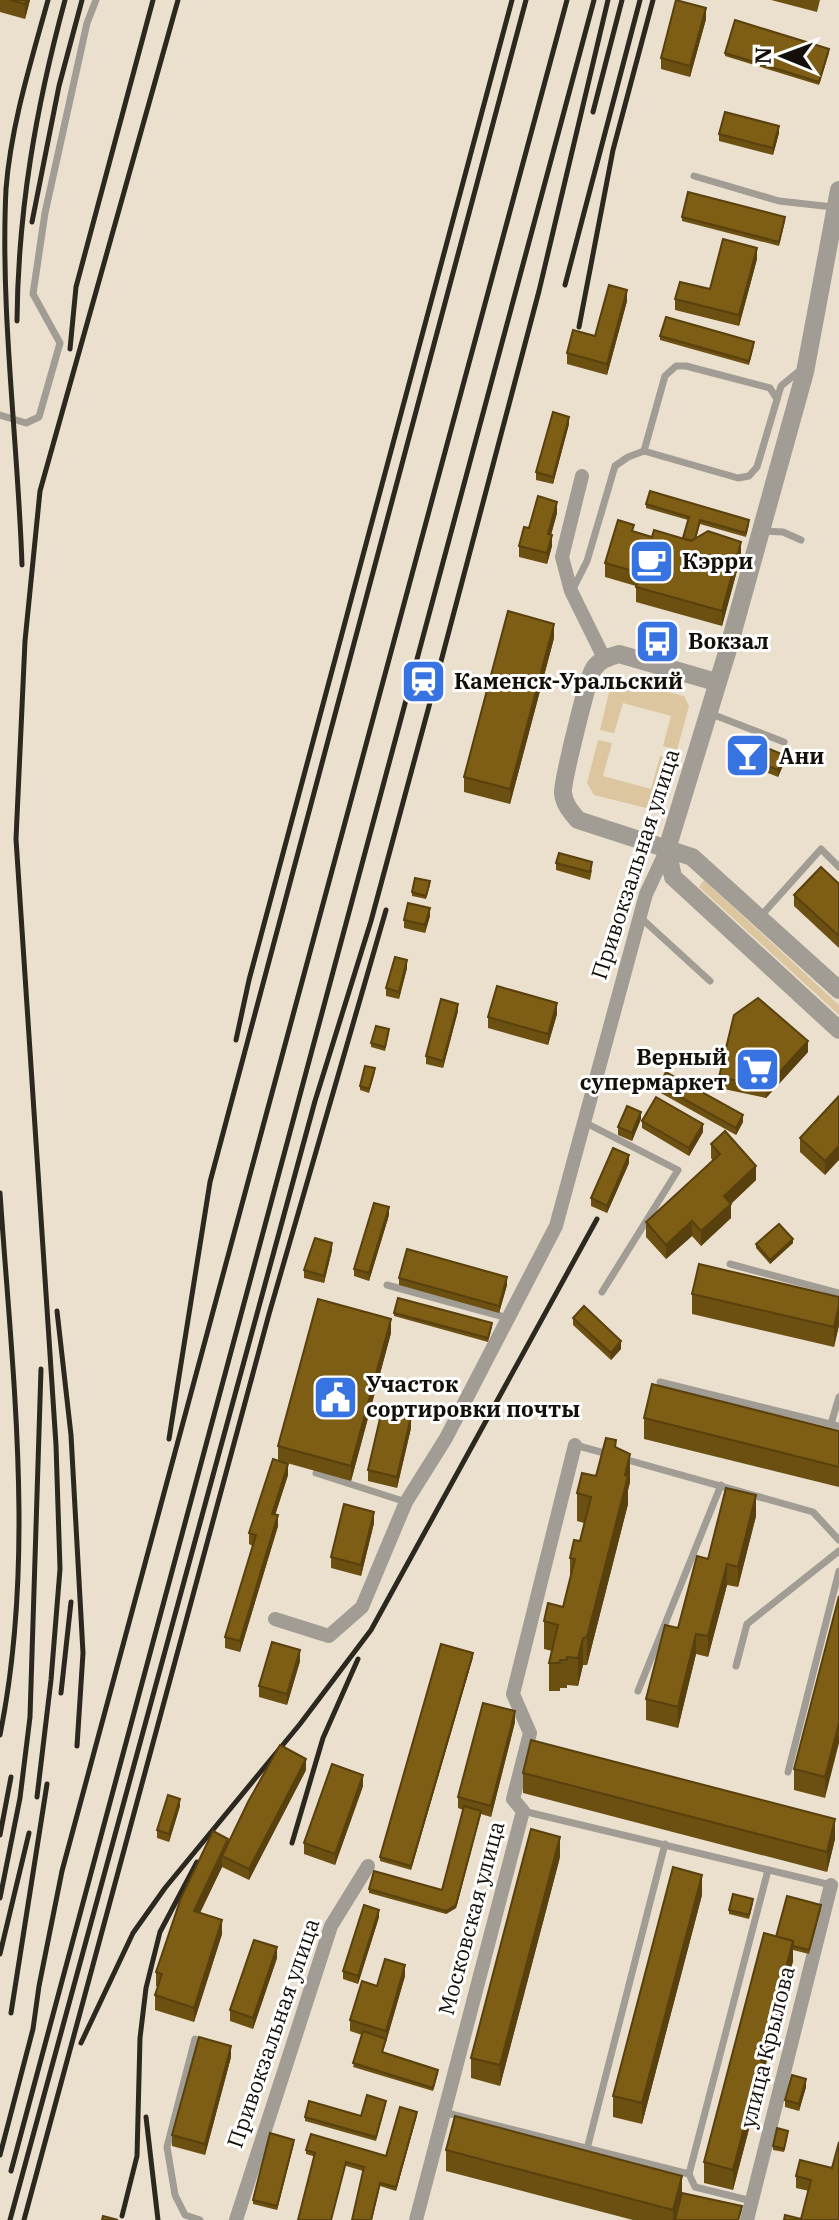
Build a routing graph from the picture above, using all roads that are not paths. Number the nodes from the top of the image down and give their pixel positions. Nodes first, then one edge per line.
1 (96, 0) edge
2 (694, 176) dead end
3 (838, 202) edge
4 (805, 372) junction
5 (777, 399) junction
6 (0, 415) edge
7 (644, 451) junction
8 (582, 476) dead end
9 (762, 531) junction
10 (801, 540) dead end
11 (571, 591) junction
12 (604, 658) junction
13 (716, 682) junction
14 (707, 712) junction
15 (784, 742) dead end
16 (667, 849) junction
17 (839, 867) edge
18 (640, 917) junction
19 (760, 917) junction
20 (710, 981) dead end
21 (839, 990) edge
22 (839, 1030) edge
23 (584, 1122) junction
24 (730, 1264) dead end
25 (387, 1285) dead end
26 (602, 1292) dead end
27 (839, 1293) edge
28 (508, 1318) junction
29 (660, 1382) edge
30 (839, 1397) edge
31 (835, 1425) edge
32 (575, 1445) joint
33 (316, 1473) edge
34 (721, 1485) junction
35 (406, 1502) junction
36 (839, 1540) edge
37 (839, 1551) edge
38 (839, 1571) edge
39 (275, 1619) dead end
40 (736, 1666) dead end
41 (638, 1691) dead end
42 (788, 1772) dead end
43 (523, 1811) junction
44 (665, 1844) junction
45 (368, 1866) dead end
46 (768, 1870) junction
47 (831, 1885) joint
48 (195, 2039) edge
49 (443, 2112) junction
50 (587, 2149) junction
51 (689, 2174) junction
52 (752, 2201) junction
53 (200, 2220) edge
54 (236, 2220) edge
55 (416, 2220) edge
56 (747, 2220) edge

1 - 6 lane
2 - 3 lane
3 - 4 street, Привокзальная улица
4 - 5 lane
4 - 9 street, Привокзальная улица
5 - 7 lane
5 - 7 lane
7 - 11 lane
8 - 11 street
9 - 10 lane
9 - 13 street, Привокзальная улица
11 - 12 street
12 - 13 street
12 - 16 street
13 - 14 street, Привокзальная улица
14 - 15 lane
14 - 16 street, Привокзальная улица
16 - 18 street, Привокзальная улица
16 - 19 street
16 - 22 street
17 - 19 lane
18 - 20 lane
18 - 23 street, Привокзальная улица
19 - 21 street
23 - 26 lane
23 - 28 street, Привокзальная улица
24 - 27 lane
25 - 28 lane
28 - 35 street, Привокзальная улица
29 - 31 lane
30 - 31 lane
32 - 34 lane
32 - 43 street, Московская улица
33 - 35 lane
34 - 36 lane
34 - 41 lane
35 - 39 street, Привокзальная улица
37 - 40 lane
38 - 42 lane
43 - 44 lane
43 - 49 street, Московская улица
44 - 46 lane
44 - 50 lane
45 - 54 street, Привокзальная улица
46 - 47 lane
46 - 51 lane
47 - 52 street, улица Крылова
48 - 53 lane
49 - 50 lane
49 - 55 street, Московская улица
50 - 51 lane
51 - 52 lane
52 - 56 street, улица Крылова

